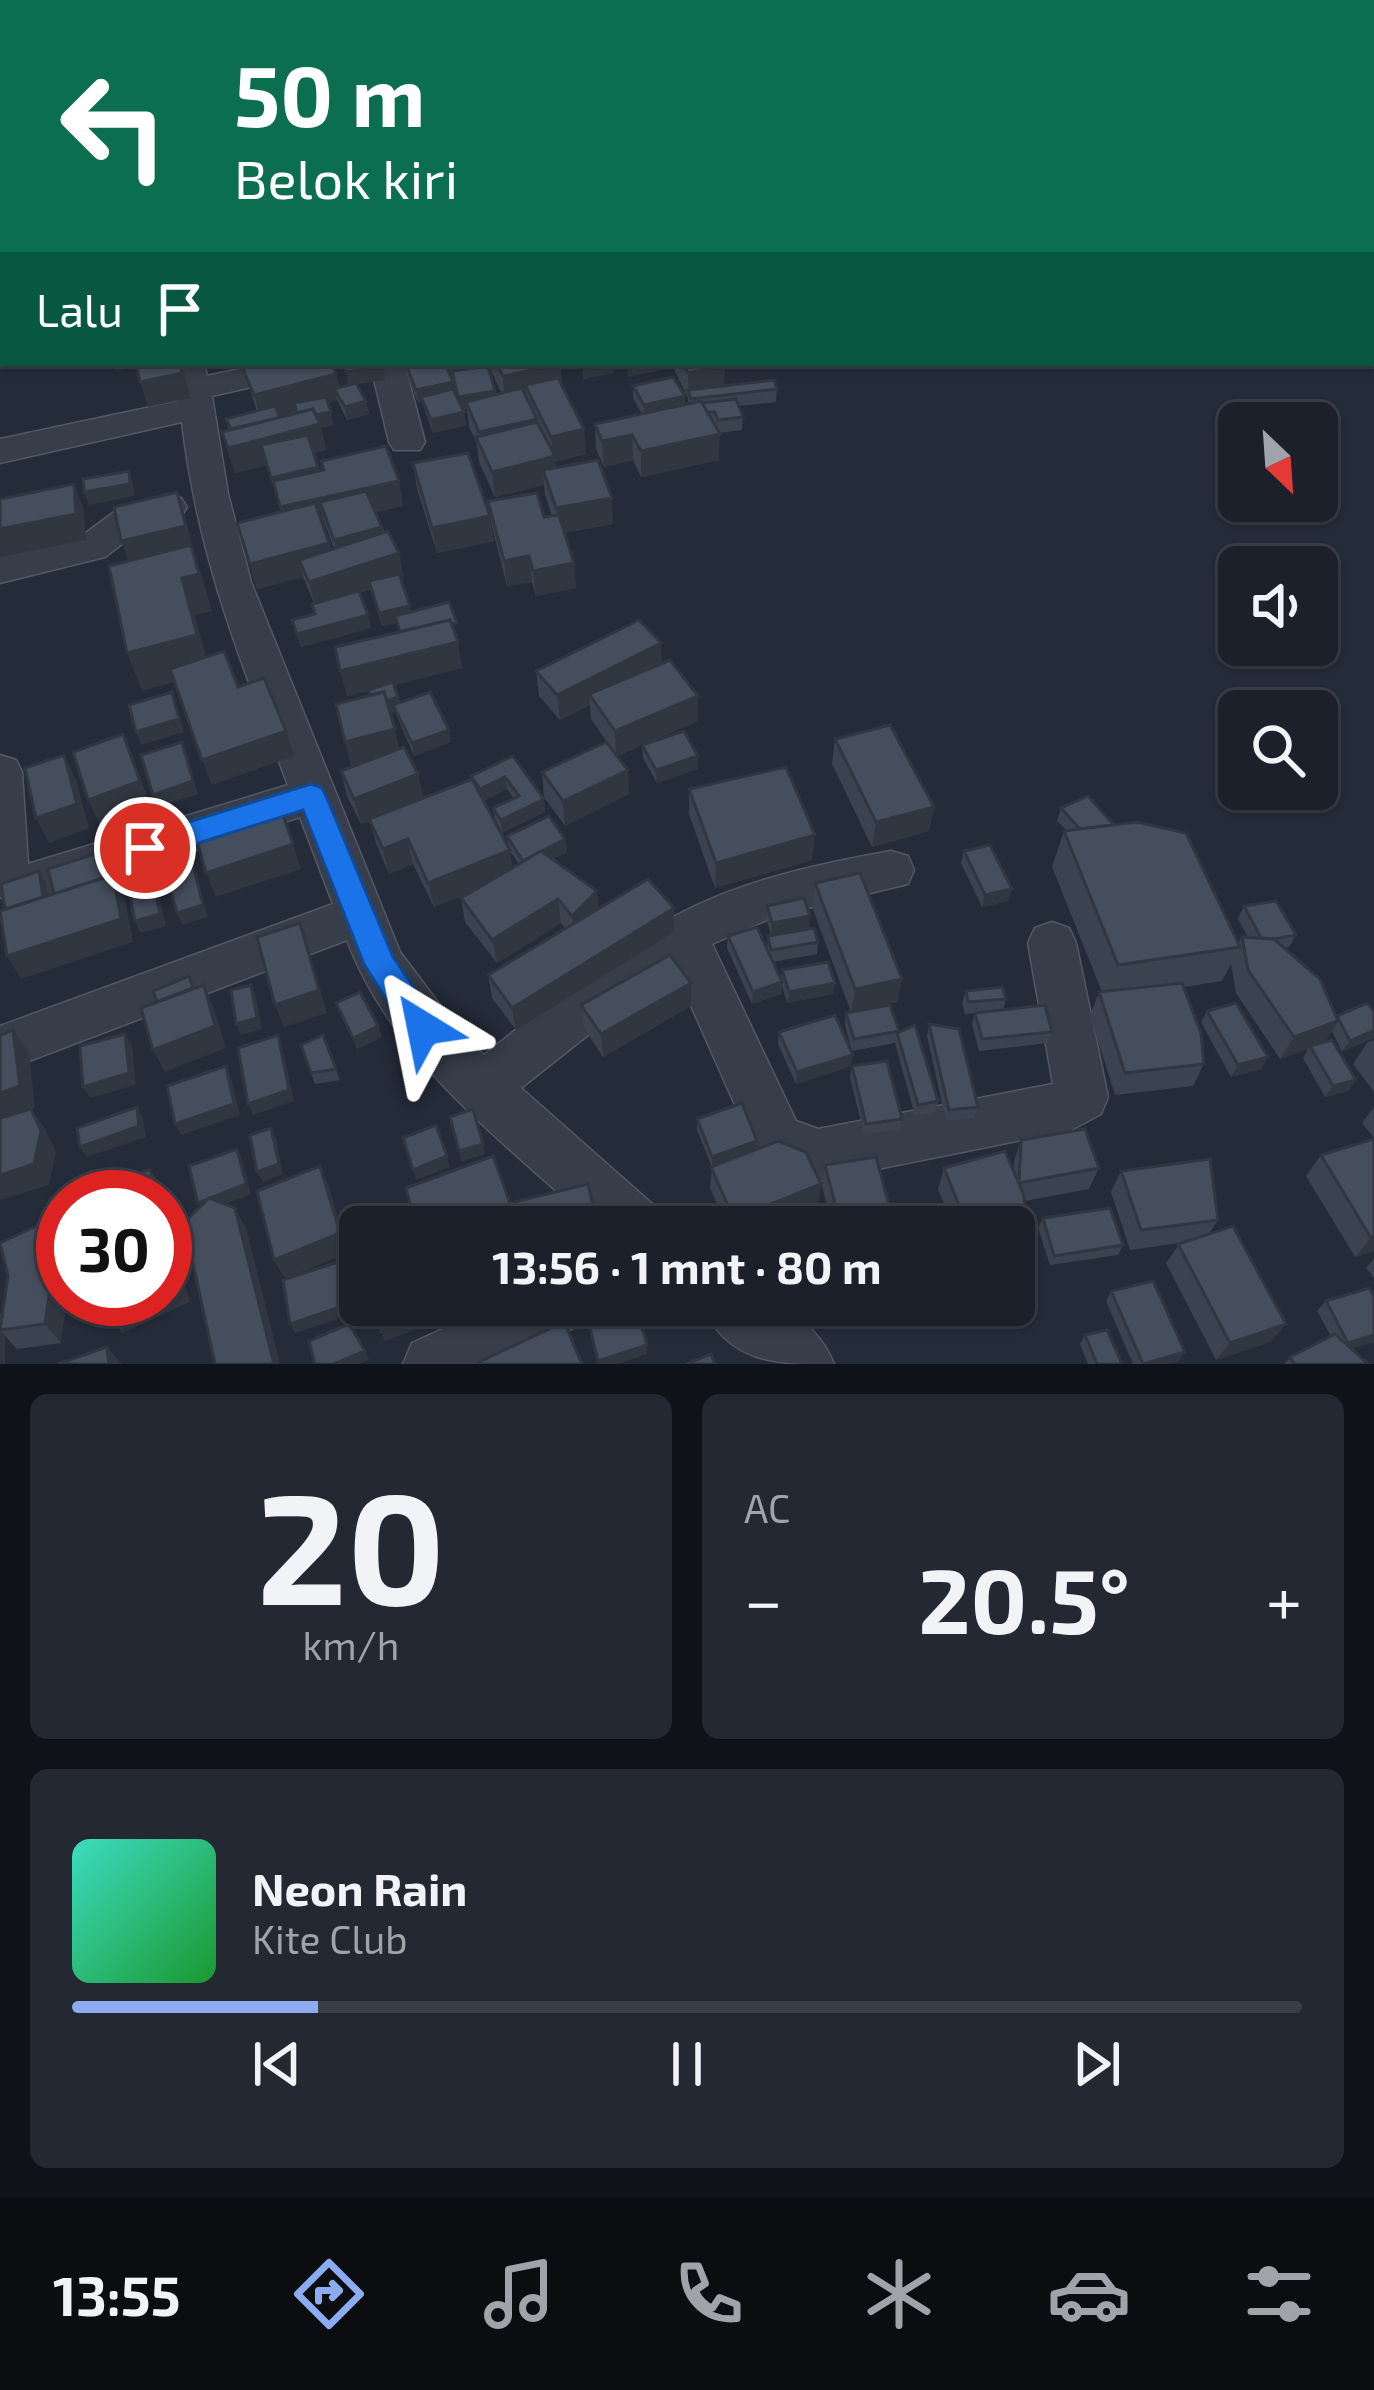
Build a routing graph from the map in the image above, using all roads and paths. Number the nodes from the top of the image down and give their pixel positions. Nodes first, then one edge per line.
1 (299, 366) edge
2 (388, 366) edge
3 (193, 387) edge
4 (407, 442) dead end
5 (0, 451) edge
6 (209, 494) junction
7 (0, 569) edge
8 (0, 772) edge
9 (311, 796) junction
10 (891, 870) dead end
11 (361, 914) junction
12 (685, 935) junction
13 (1052, 943) dead end
14 (0, 1049) edge
15 (481, 1089) junction
16 (613, 1206) edge
17 (515, 1326) edge
18 (757, 1326) edge
19 (434, 1364) edge
20 (804, 1364) edge

1 - 3 street
2 - 4 street
3 - 5 street
3 - 6 street
6 - 7 street
6 - 9 street
8 - 9 street
9 - 11 street
10 - 12 street
11 - 14 street
11 - 15 street
12 - 13 street
12 - 15 street
15 - 16 street
17 - 19 street
18 - 20 street

